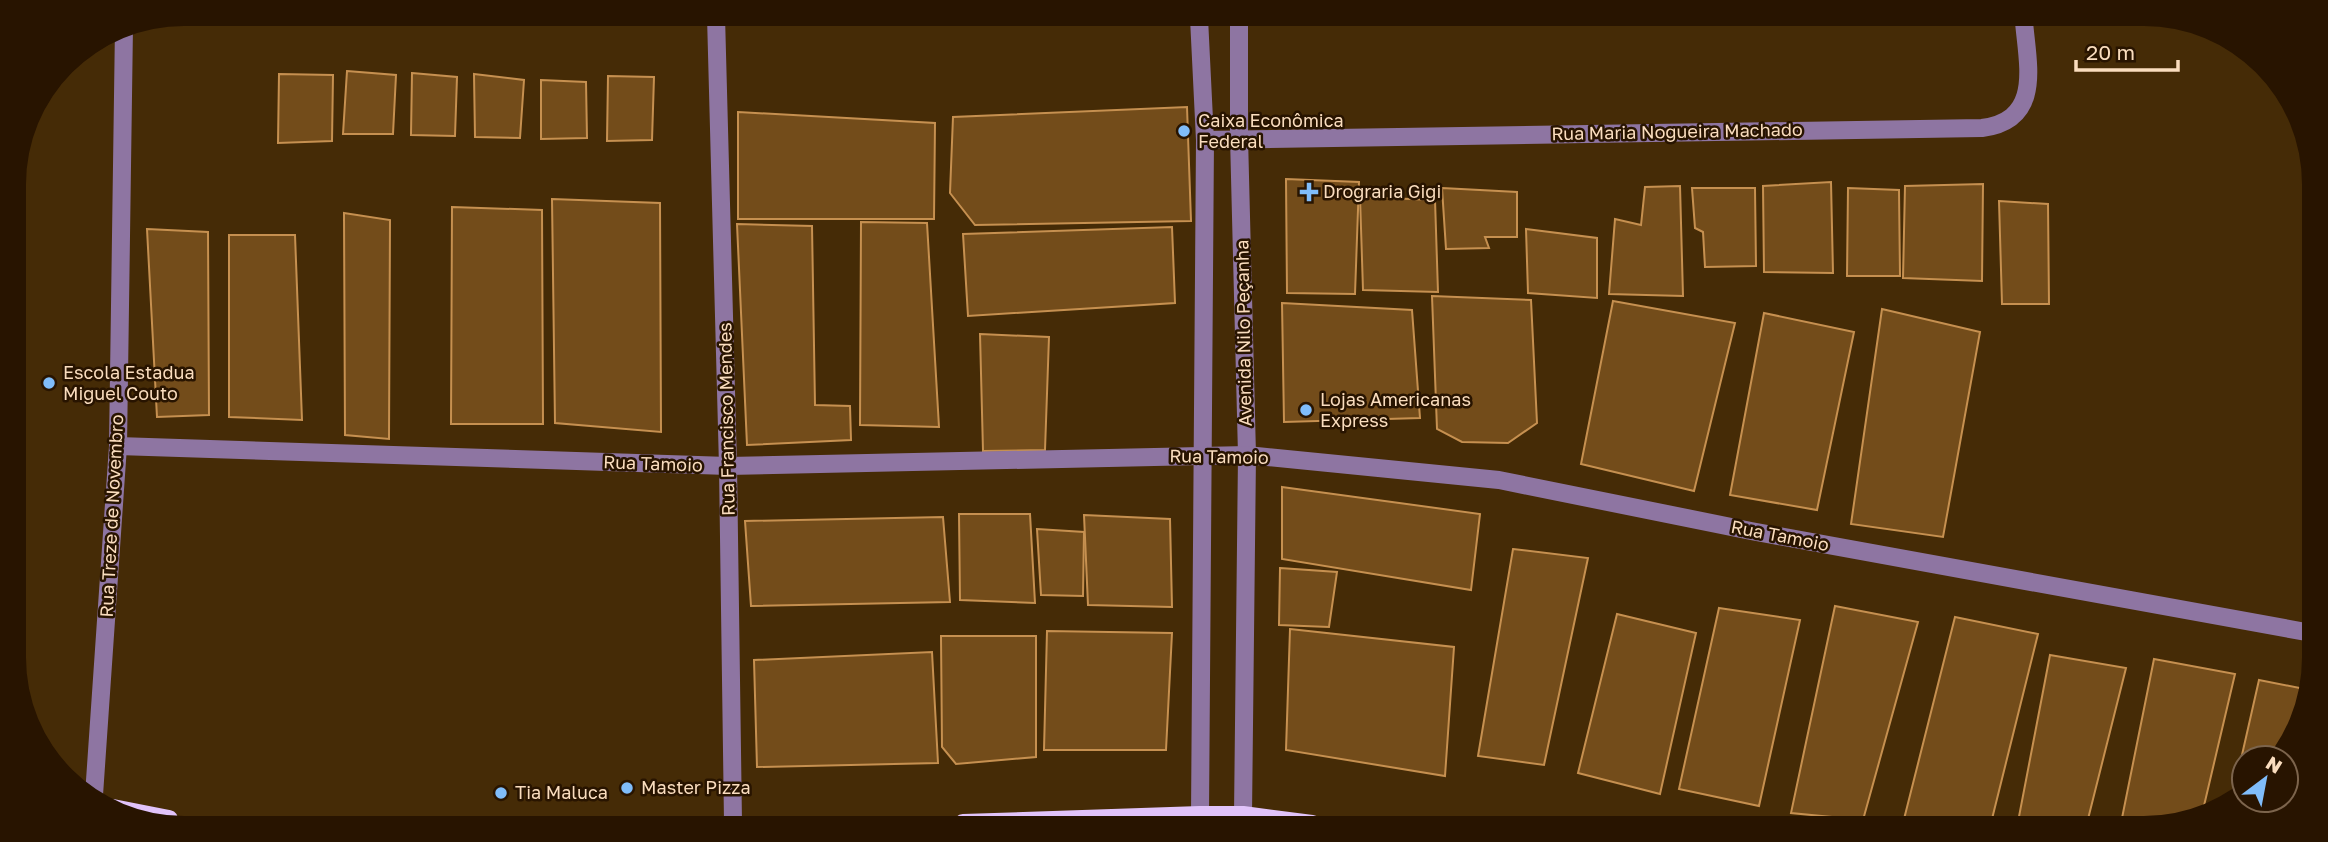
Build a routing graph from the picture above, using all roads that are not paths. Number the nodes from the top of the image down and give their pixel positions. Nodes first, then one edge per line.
1 (1199, 26) edge
2 (1239, 26) edge
3 (2024, 26) edge
4 (716, 27) edge
5 (124, 38) edge
6 (1239, 137) junction
7 (1205, 139) junction
8 (118, 446) junction
9 (1202, 455) junction
10 (1247, 455) junction
11 (728, 466) junction
12 (2302, 631) edge
13 (94, 788) edge
14 (1185, 815) edge
15 (1200, 815) junction
16 (1243, 815) junction
17 (1247, 815) edge
18 (733, 816) edge

1 - 7 street
2 - 6 street, Avenida Nilo Peçanha
3 - 6 street, Rua Maria Nogueira Machado
4 - 11 street, Rua Francisco Mendes
5 - 8 street, Rua Treze de Novembro
6 - 7 street, Rua Maria Nogueira Machado
6 - 10 street, Avenida Nilo Peçanha
7 - 9 street
8 - 11 street, Rua Tamoio
8 - 13 street, Rua Treze de Novembro
9 - 10 street, Rua Tamoio
9 - 11 street, Rua Tamoio
9 - 15 street
10 - 12 street, Rua Tamoio
10 - 16 street, Avenida Nilo Peçanha
11 - 18 street, Rua Francisco Mendes
14 - 15 main road
15 - 16 main road
16 - 17 main road

